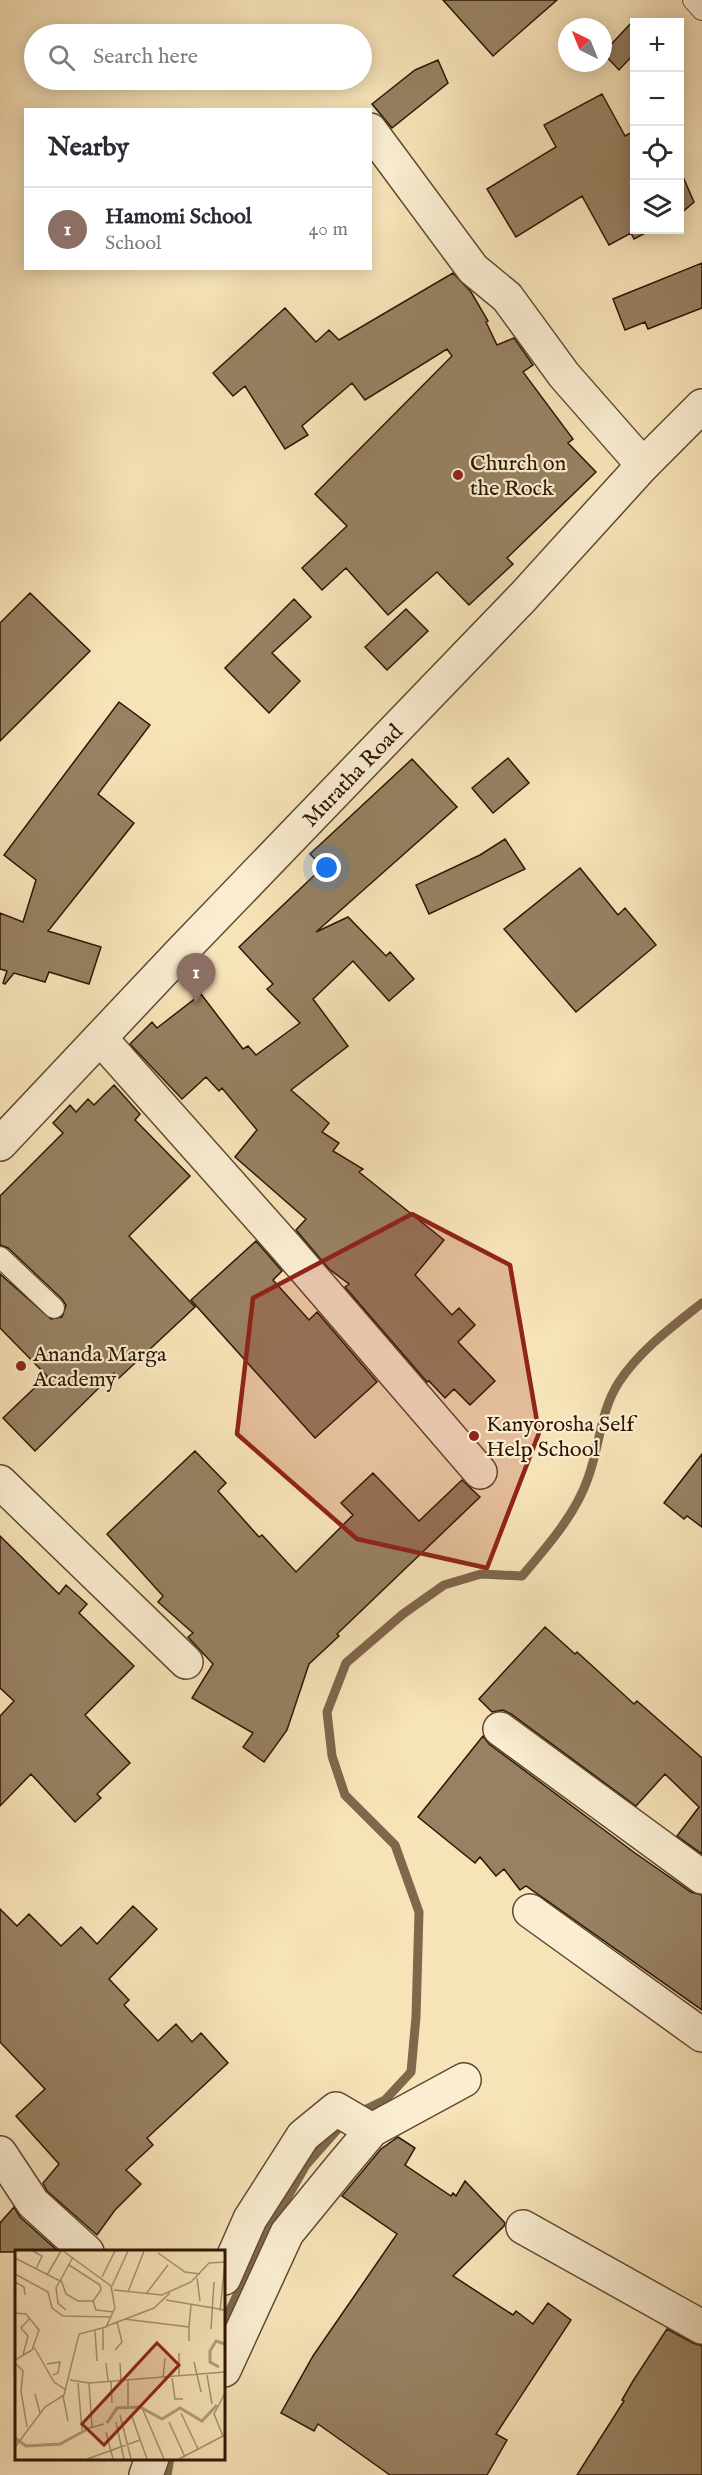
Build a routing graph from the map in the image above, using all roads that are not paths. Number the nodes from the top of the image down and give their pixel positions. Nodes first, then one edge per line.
1 (693, 0) edge
2 (702, 10) edge
3 (372, 133) edge
4 (702, 406) edge
5 (643, 465) junction
6 (101, 1039) junction
7 (0, 1144) edge
8 (0, 1257) edge
9 (54, 1308) dead end
10 (480, 1472) dead end
11 (0, 1482) edge
12 (186, 1662) dead end
13 (500, 1729) dead end
14 (702, 1877) edge
15 (530, 1911) dead end
16 (702, 2035) edge
17 (464, 2080) dead end
18 (372, 2130) junction
19 (0, 2153) edge
20 (523, 2228) dead end
21 (85, 2250) edge
22 (225, 2276) edge
23 (702, 2327) edge
24 (225, 2368) edge
25 (151, 2460) edge
26 (146, 2475) edge

1 - 2 lane
3 - 5 street
4 - 5 street, Muratha Road
5 - 6 street, Muratha Road
6 - 7 street, Muratha Road
6 - 10 street
8 - 9 lane
11 - 12 street
13 - 14 street
15 - 16 street
17 - 18 street
18 - 22 street
18 - 24 street
19 - 21 street
20 - 23 street
25 - 26 street

